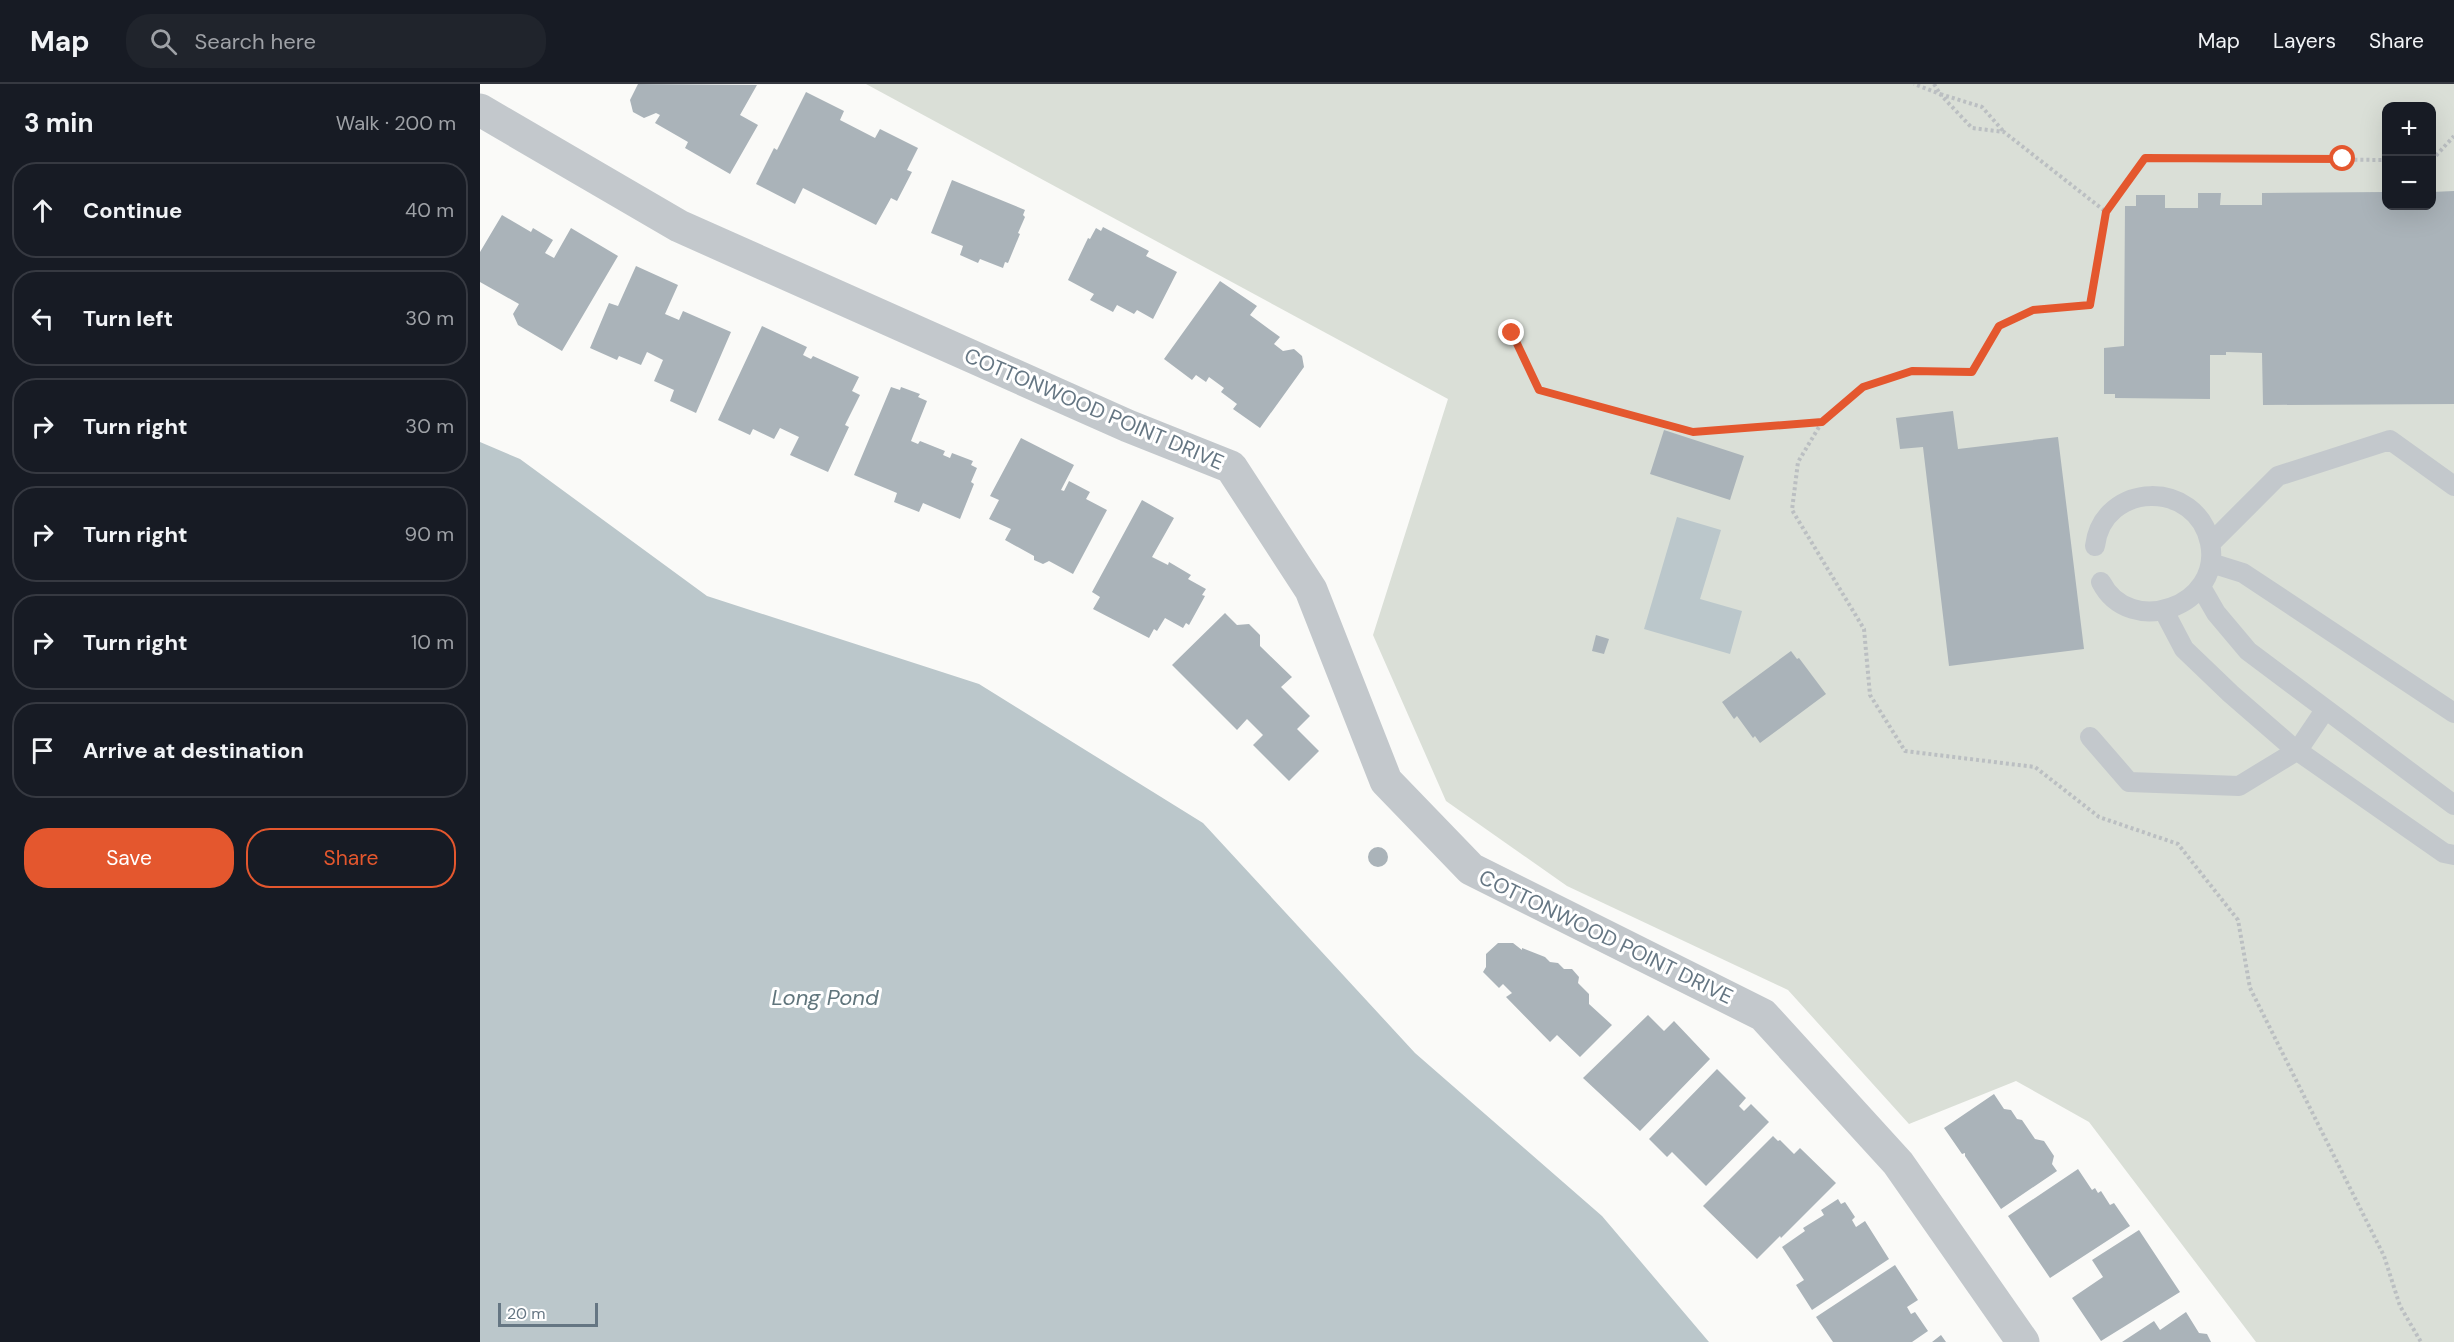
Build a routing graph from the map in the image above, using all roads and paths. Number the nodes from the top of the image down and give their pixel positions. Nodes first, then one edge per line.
1 (1914, 84) edge
2 (1934, 84) edge
3 (1940, 94) junction
4 (480, 110) edge
5 (2004, 132) junction
6 (2454, 136) edge
7 (2436, 156) edge
8 (2382, 160) edge
9 (2106, 212) junction
10 (1512, 333) dead end
11 (1822, 422) junction
12 (2454, 486) edge
13 (2095, 546) dead end
14 (2211, 554) junction
15 (2102, 582) dead end
16 (2201, 587) junction
17 (2164, 611) junction
18 (2325, 710) junction
19 (2454, 713) edge
20 (2090, 737) dead end
21 (2298, 750) junction
22 (2454, 805) edge
23 (2454, 855) edge
24 (2023, 1342) edge
25 (2421, 1342) edge

1 - 3 path
2 - 3 path
3 - 5 path
3 - 5 path
4 - 24 street, COTTONWOOD POINT DRIVE
5 - 9 path
6 - 7 path
8 - 9 path
9 - 11 path
10 - 11 path
11 - 25 path
12 - 14 lane
13 - 14 lane
14 - 16 lane
14 - 19 lane
15 - 17 lane
16 - 17 lane
16 - 18 lane
17 - 21 lane
18 - 21 lane
18 - 22 lane
20 - 21 lane
21 - 23 lane

